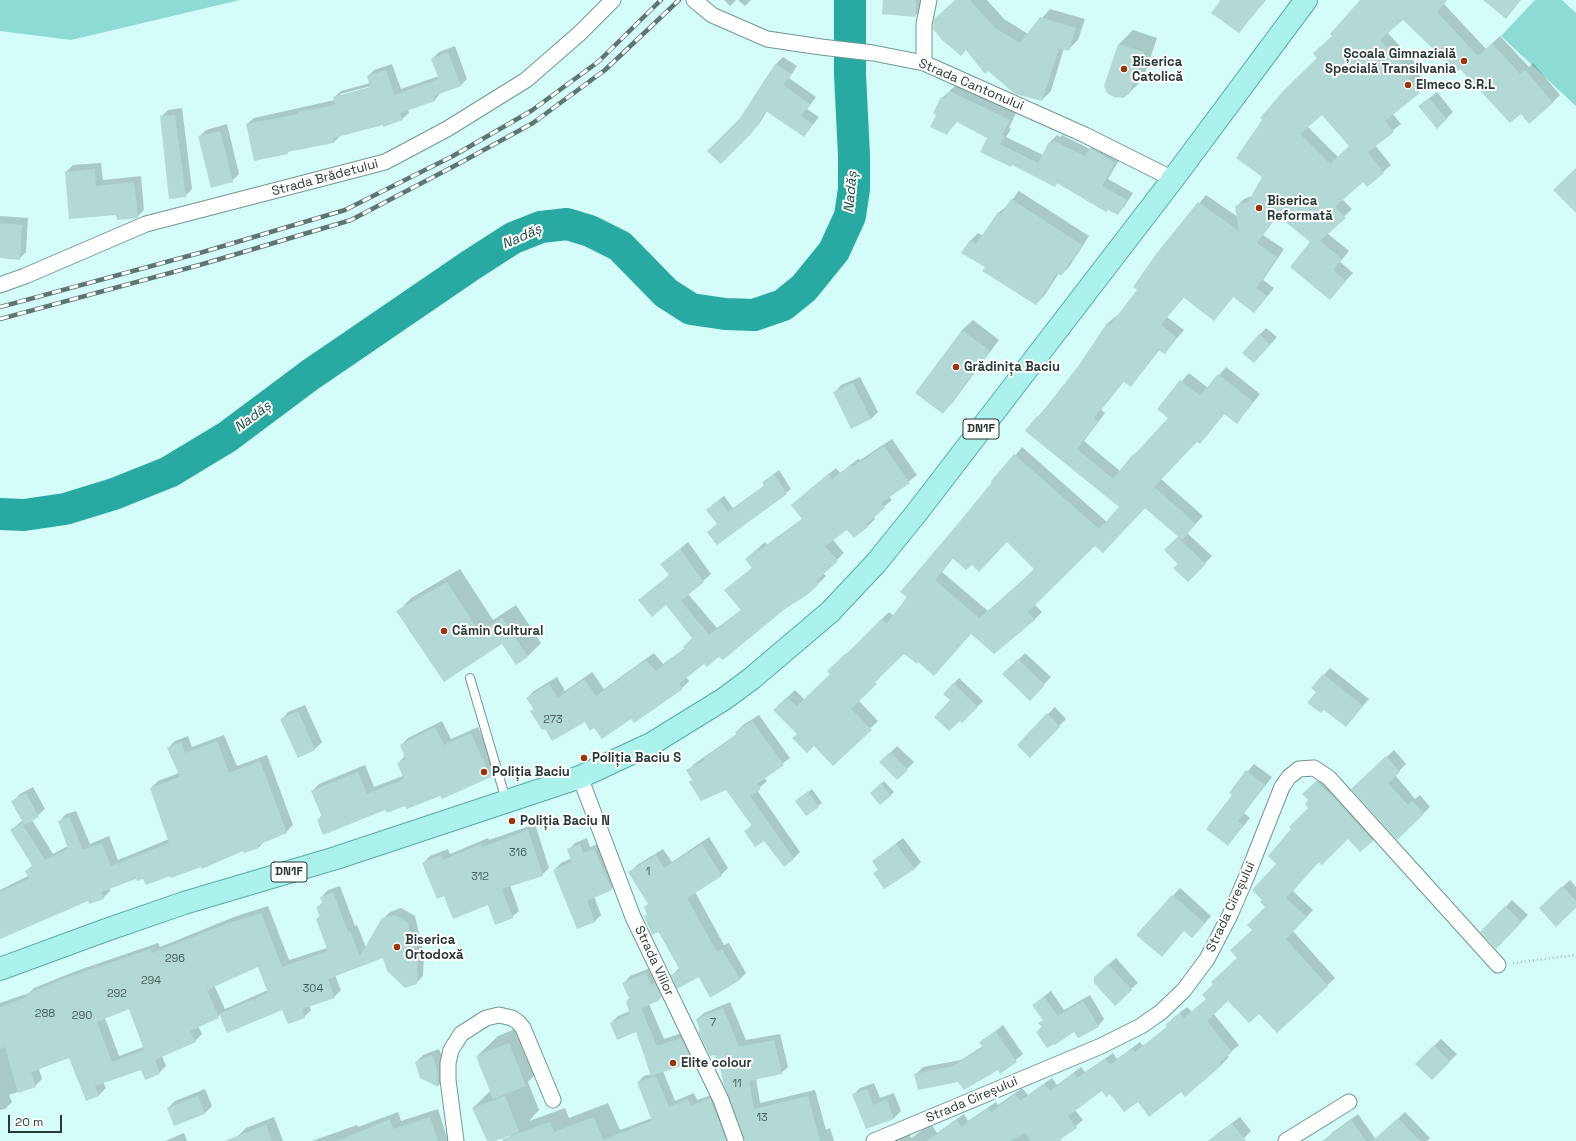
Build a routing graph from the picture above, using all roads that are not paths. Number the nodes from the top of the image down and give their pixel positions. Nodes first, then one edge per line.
1 (613, 0) edge
2 (694, 0) edge
3 (929, 0) edge
4 (1306, 0) edge
5 (924, 63) junction
6 (1173, 179) junction
7 (0, 285) edge
8 (470, 678) dead end
9 (580, 777) junction
10 (506, 802) junction
11 (1498, 965) road end
12 (0, 969) edge
13 (553, 1100) dead end
14 (1350, 1102) dead end
15 (456, 1141) edge
16 (736, 1141) edge
17 (874, 1141) edge
18 (1286, 1141) edge

1 - 7 street, Strada Brădetului
2 - 5 street, Strada Cantonului
3 - 5 street
4 - 6 main road, DN1F
5 - 6 street, Strada Cantonului
6 - 9 main road, DN1F
8 - 10 lane
9 - 10 main road, DN1F
9 - 16 street, Strada Viilor
10 - 12 main road, DN1F
11 - 17 street, Strada Cireșului
13 - 15 street
14 - 18 street

